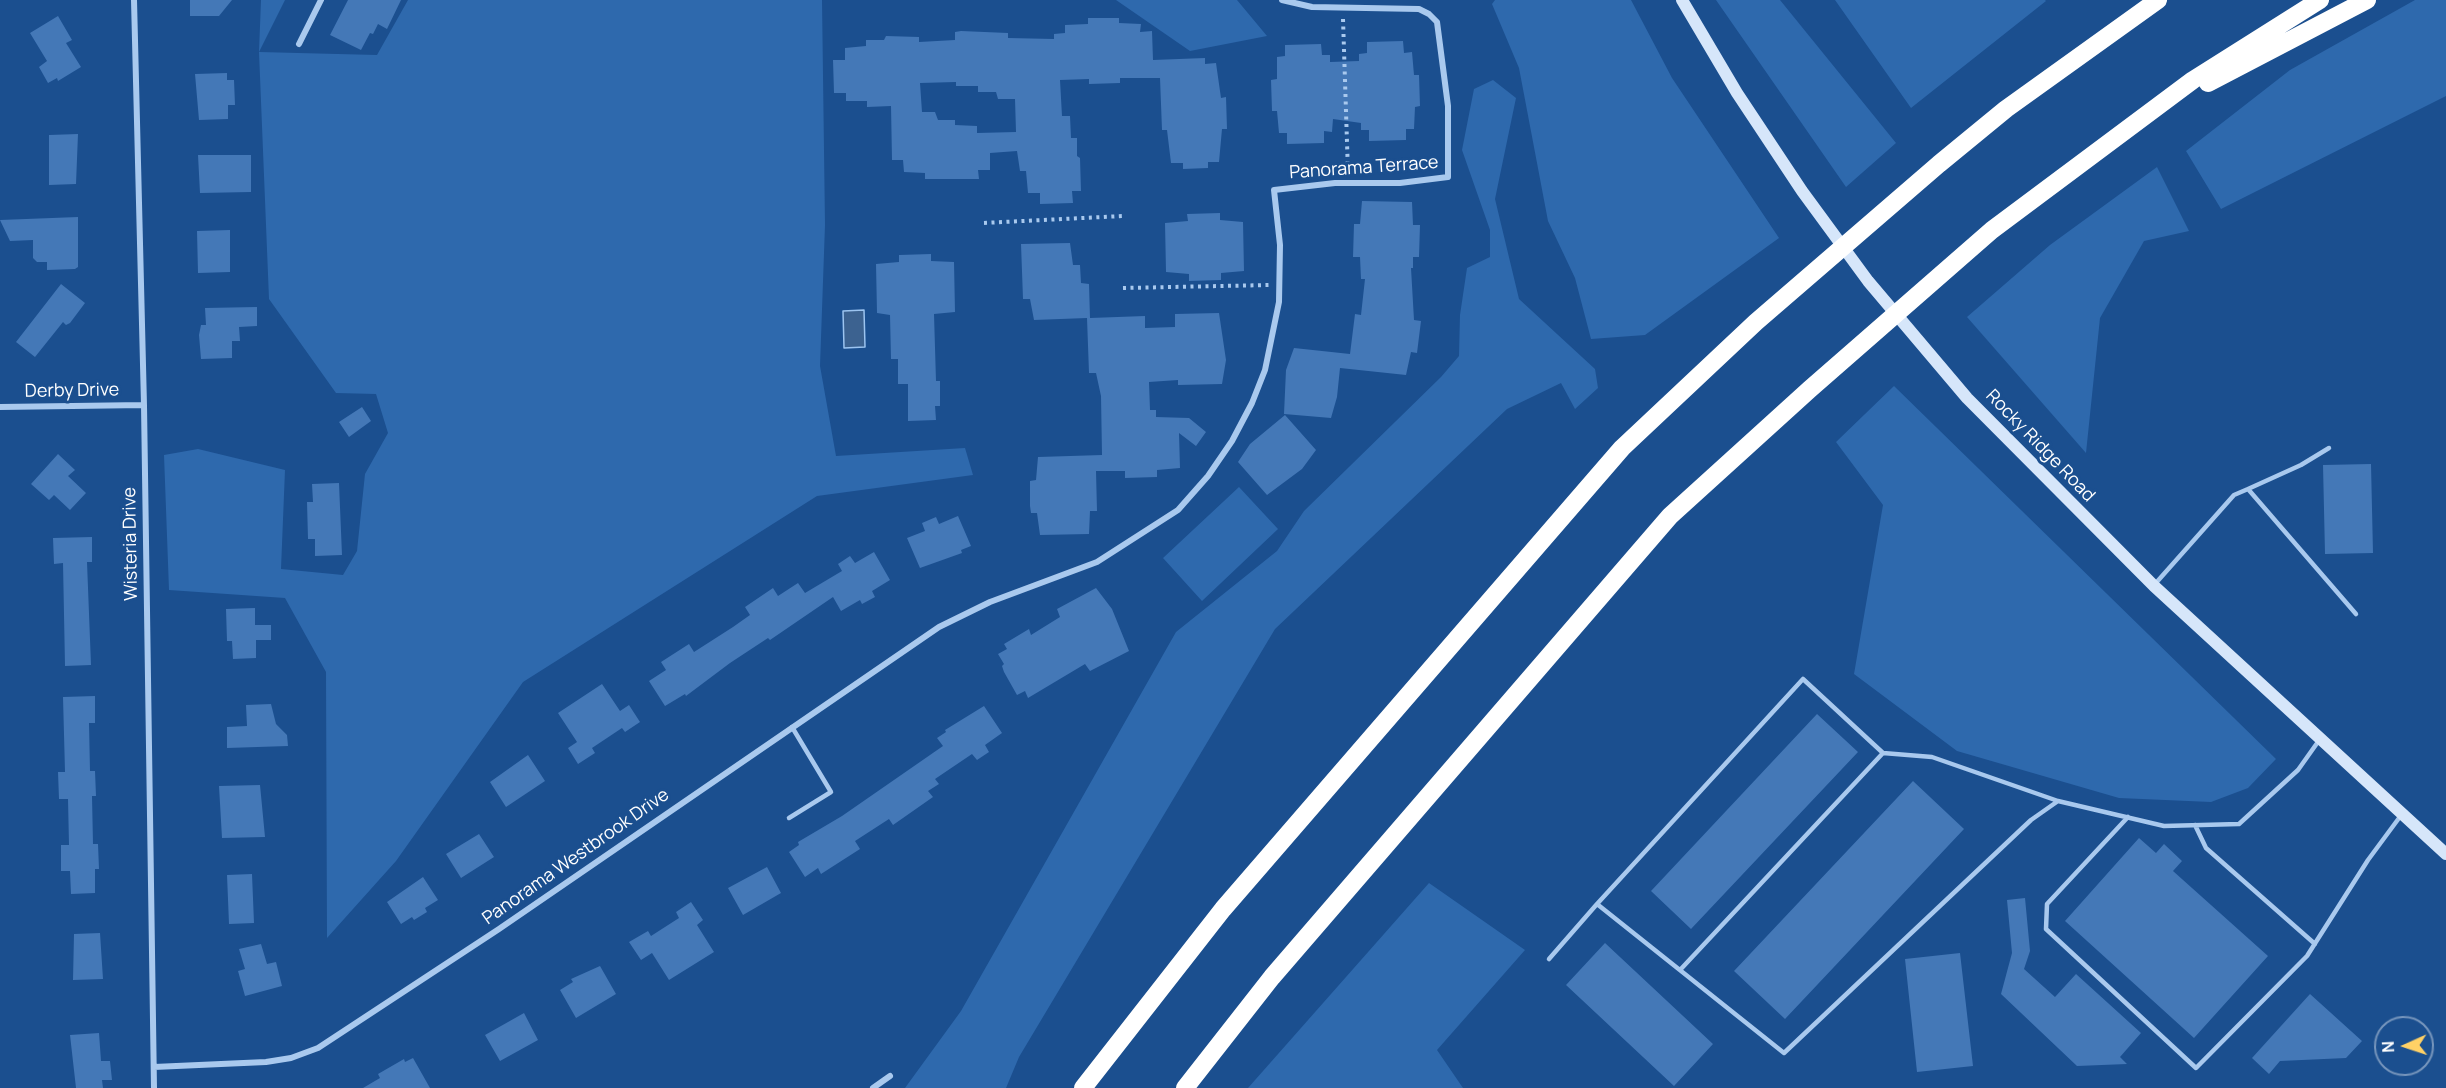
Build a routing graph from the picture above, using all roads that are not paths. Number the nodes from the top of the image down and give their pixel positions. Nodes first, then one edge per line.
1 (134, 0) edge
2 (321, 0) edge
3 (1282, 0) edge
4 (1682, 0) edge
5 (2142, 0) edge
6 (2158, 0) edge
7 (2320, 0) edge
8 (2367, 0) edge
9 (299, 44) dead end
10 (2049, 78) junction
11 (2151, 113) junction
12 (144, 405) junction
13 (0, 408) edge
14 (2329, 447) dead end
15 (2248, 489) junction
16 (2154, 586) junction
17 (990, 602) joint
18 (2356, 614) dead end
19 (792, 727) junction
20 (2320, 739) junction
21 (1883, 753) junction
22 (2058, 801) junction
23 (2402, 814) junction
24 (2128, 817) junction
25 (789, 818) dead end
26 (2195, 825) junction
27 (2446, 854) edge
28 (1597, 904) junction
29 (2315, 944) junction
30 (1549, 959) dead end
31 (1680, 970) junction
32 (154, 1067) junction
33 (890, 1076) dead end
34 (154, 1088) edge
35 (873, 1088) edge
36 (1083, 1088) edge
37 (1185, 1088) edge

1 - 12 street, Wisteria Drive
2 - 9 street
3 - 17 street, Panorama Terrace
4 - 16 main road, Rocky Ridge Road
5 - 10 highway
6 - 10 highway
7 - 11 highway
8 - 11 highway
10 - 36 highway
11 - 37 highway
12 - 13 street, Derby Drive
12 - 32 street, Wisteria Drive
14 - 15 lane
15 - 16 lane
15 - 18 lane
16 - 20 main road, Rocky Ridge Road
17 - 19 street, Panorama Westbrook Drive
19 - 25 lane
19 - 32 street, Panorama Westbrook Drive
20 - 23 main road, Rocky Ridge Road
20 - 26 lane
21 - 22 lane
21 - 28 lane
21 - 31 lane
22 - 24 lane
22 - 31 lane
23 - 27 main road, Rocky Ridge Road
23 - 29 lane
24 - 26 lane
24 - 29 lane
26 - 29 lane
28 - 30 lane
28 - 31 lane
32 - 34 street, Wisteria Drive
33 - 35 street

